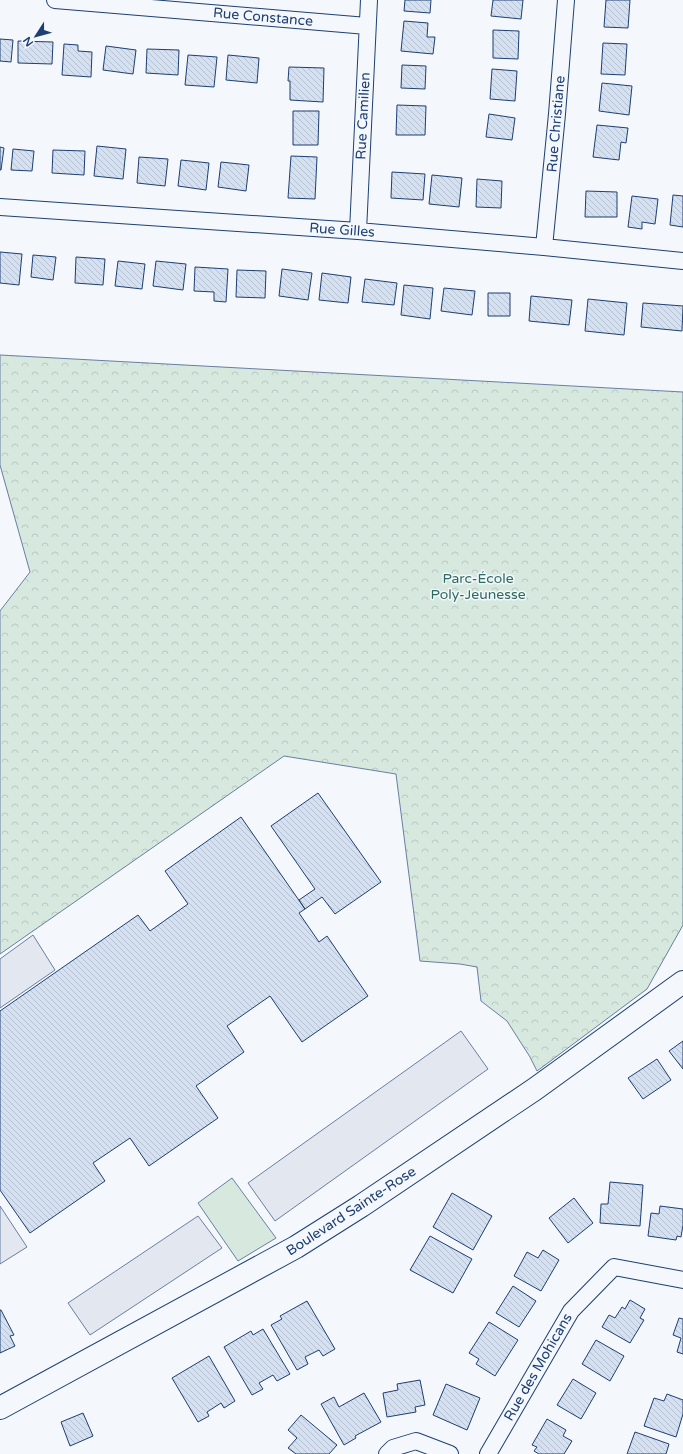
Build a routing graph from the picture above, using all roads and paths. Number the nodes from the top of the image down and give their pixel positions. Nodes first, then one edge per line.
1 (55, 0) edge
2 (369, 0) edge
3 (566, 0) edge
4 (160, 4) edge
5 (367, 26) junction
6 (0, 207) edge
7 (358, 231) junction
8 (544, 247) junction
9 (683, 261) edge
10 (683, 982) edge
11 (683, 1280) edge
12 (0, 1408) edge
13 (387, 1454) edge
14 (450, 1454) edge
15 (488, 1454) edge

1 - 4 street, Rue Constance
2 - 5 street, Rue Camilien
3 - 8 street, Rue Christiane
4 - 5 street, Rue Constance
5 - 7 street, Rue Camilien
6 - 7 street, Rue Gilles
7 - 8 street, Rue Gilles
8 - 9 street, Rue Gilles
10 - 12 street, Boulevard Sainte-Rose
11 - 15 street, Rue des Mohicans
13 - 14 street

